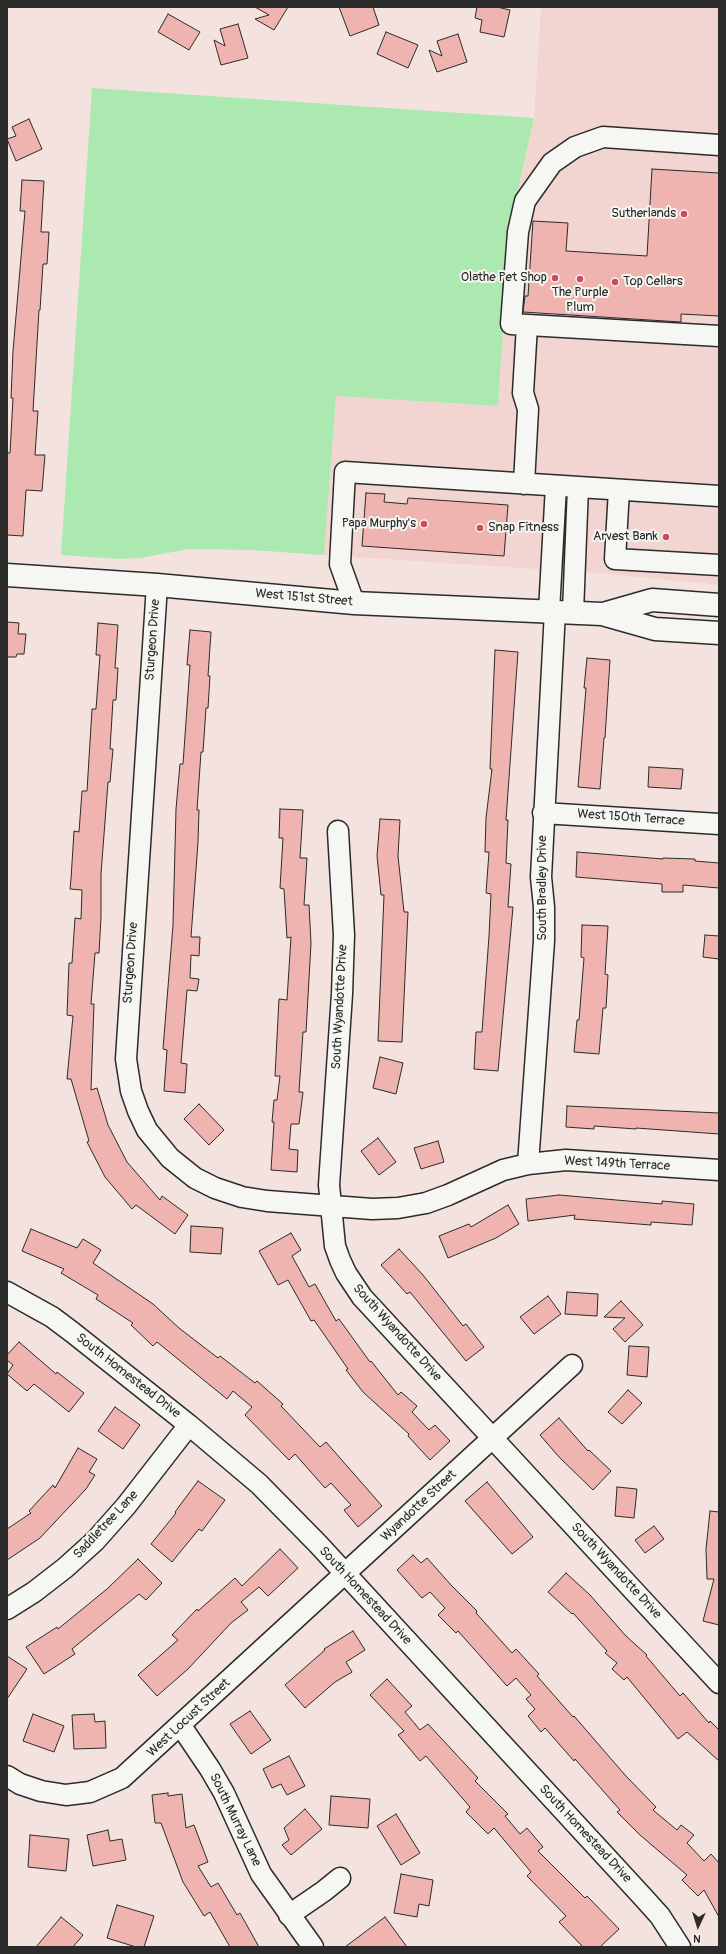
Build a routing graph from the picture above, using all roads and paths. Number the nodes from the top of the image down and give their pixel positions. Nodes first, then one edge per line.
1 (719, 144) edge
2 (527, 325) junction
3 (719, 336) edge
4 (524, 484) junction
5 (556, 486) junction
6 (578, 487) junction
7 (619, 490) junction
8 (719, 496) edge
9 (719, 564) edge
10 (7, 575) edge
11 (157, 585) junction
12 (354, 603) junction
13 (719, 605) edge
14 (559, 612) junction
15 (602, 614) junction
16 (719, 633) edge
17 (544, 813) junction
18 (719, 824) edge
19 (338, 831) dead end
20 (528, 1164) junction
21 (719, 1170) edge
22 (331, 1206) junction
23 (7, 1292) edge
24 (572, 1365) dead end
25 (189, 1425) junction
26 (493, 1438) junction
27 (345, 1574) junction
28 (7, 1609) edge
29 (719, 1682) edge
30 (181, 1726) junction
31 (7, 1776) edge
32 (340, 1878) dead end
33 (289, 1915) junction
34 (313, 1947) edge
35 (680, 1947) edge

1 - 2 street
2 - 3 street
2 - 4 street
4 - 5 street
4 - 12 street
5 - 6 street
5 - 14 street
6 - 7 street
6 - 14 street
7 - 8 street
7 - 9 street
10 - 11 main road, West 151st Street
11 - 12 main road, West 151st Street
11 - 22 street, Sturgeon Drive
12 - 14 main road, West 151st Street
13 - 15 main road, West 151st Street
14 - 15 main road, West 151st Street
14 - 17 street, South Bradley Drive
15 - 16 main road, West 151st Street
17 - 18 street, West 150th Terrace
17 - 20 street, South Bradley Drive
19 - 22 street, South Wyandotte Drive
20 - 21 street, West 149th Terrace
20 - 22 street, West 149th Terrace
22 - 26 street, South Wyandotte Drive
23 - 25 street, South Homestead Drive
24 - 26 street, Wyandotte Street
25 - 27 street, South Homestead Drive
25 - 28 street, Saddletree Lane
26 - 27 street, Wyandotte Street
26 - 29 street, South Wyandotte Drive
27 - 30 street, West Locust Street
27 - 35 street, South Homestead Drive
30 - 31 street, West Locust Street
30 - 33 street, South Murray Lane
32 - 33 street
33 - 34 street, South Murray Lane

